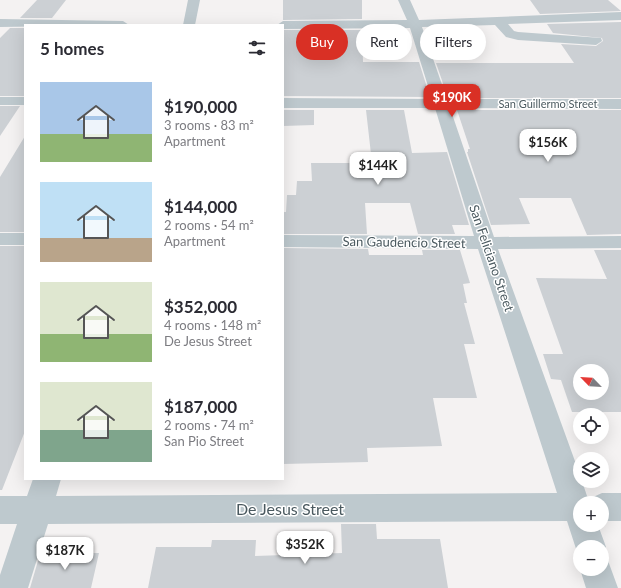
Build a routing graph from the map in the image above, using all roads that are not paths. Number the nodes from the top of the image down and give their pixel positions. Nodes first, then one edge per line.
1 (194, 0) edge
2 (404, 0) edge
3 (621, 16) edge
4 (498, 21) junction
5 (0, 23) edge
6 (62, 24) edge
7 (189, 24) edge
8 (415, 24) junction
9 (284, 25) edge
10 (596, 41) dead end
11 (0, 101) edge
12 (24, 101) edge
13 (284, 103) edge
14 (621, 104) edge
15 (442, 105) junction
16 (0, 239) edge
17 (24, 239) edge
18 (284, 241) edge
19 (621, 242) edge
20 (486, 243) junction
21 (47, 480) edge
22 (578, 496) edge
23 (621, 507) edge
24 (609, 509) edge
25 (0, 510) edge
26 (37, 510) junction
27 (573, 513) edge
28 (598, 576) edge
29 (12, 588) edge
30 (602, 588) edge

1 - 7 street
2 - 8 street, San Feliciano Street
3 - 4 street
4 - 8 street
4 - 10 street
5 - 6 street
8 - 9 street
8 - 15 street, San Feliciano Street
11 - 12 street
13 - 15 street, San Guillermo Street
14 - 15 street, San Guillermo Street
15 - 20 street, San Feliciano Street
16 - 17 street
18 - 20 street, San Gaudencio Street
19 - 20 street, San Gaudencio Street
20 - 22 street, San Feliciano Street
21 - 26 street
23 - 24 street, De Jesus Street
25 - 26 street, De Jesus Street
26 - 27 street, De Jesus Street
26 - 29 street
28 - 30 street

